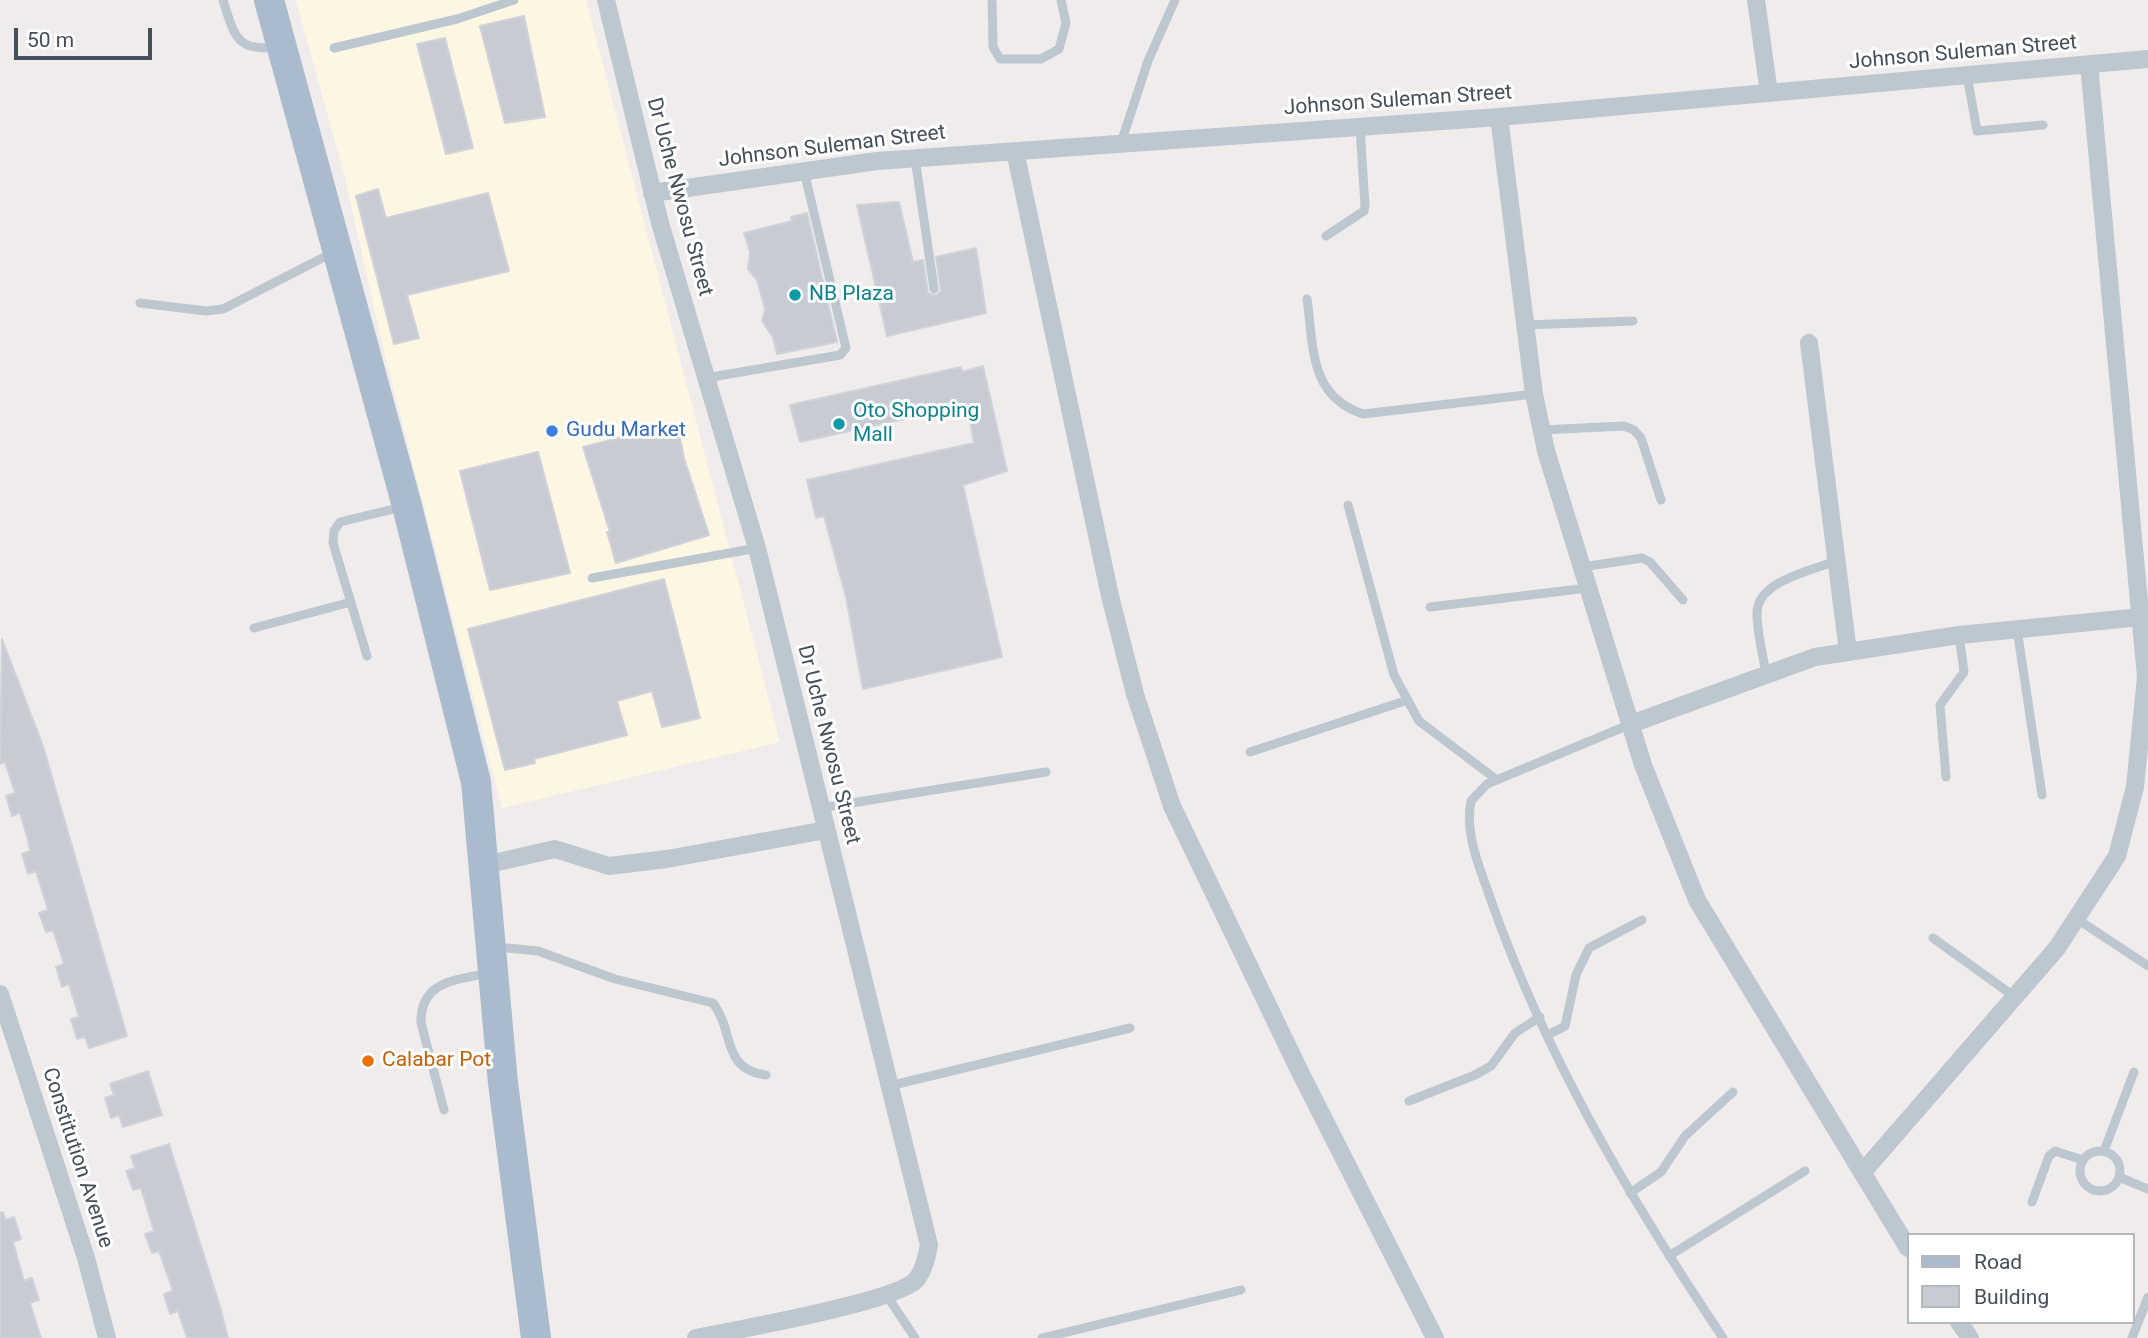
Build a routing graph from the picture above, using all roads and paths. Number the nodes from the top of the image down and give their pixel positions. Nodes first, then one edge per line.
1 (223, 0) edge
2 (269, 0) edge
3 (514, 0) edge
4 (606, 0) edge
5 (992, 0) edge
6 (1061, 0) edge
7 (1175, 0) edge
8 (1756, 0) edge
9 (284, 44) junction
10 (334, 48) dead end
11 (2148, 59) edge
12 (2089, 64) junction
13 (1967, 75) junction
14 (1769, 93) junction
15 (1499, 117) junction
16 (2043, 125) dead end
17 (1360, 127) junction
18 (1121, 143) junction
19 (1015, 151) junction
20 (915, 158) junction
21 (804, 171) junction
22 (652, 193) junction
23 (1326, 236) dead end
24 (335, 251) junction
25 (933, 289) dead end
26 (1307, 299) dead end
27 (140, 303) dead end
28 (1633, 321) dead end
29 (1525, 325) junction
30 (1810, 343) dead end
31 (706, 378) junction
32 (1534, 394) junction
33 (1541, 430) junction
34 (1661, 500) dead end
35 (1348, 505) dead end
36 (407, 506) junction
37 (757, 548) junction
38 (1837, 561) junction
39 (1582, 567) junction
40 (592, 578) dead end
41 (1588, 588) junction
42 (1683, 600) dead end
43 (351, 601) junction
44 (1430, 607) dead end
45 (2141, 617) junction
46 (254, 628) dead end
47 (2017, 629) junction
48 (1959, 635) junction
49 (1848, 652) junction
50 (367, 656) dead end
51 (1766, 674) junction
52 (1408, 700) junction
53 (1631, 723) junction
54 (1250, 752) dead end
55 (1046, 772) dead end
56 (1946, 777) dead end
57 (1497, 780) junction
58 (2042, 795) dead end
59 (820, 808) junction
60 (826, 830) junction
61 (485, 865) junction
62 (2077, 919) junction
63 (1642, 920) dead end
64 (1934, 938) dead end
65 (493, 959) junction
66 (2148, 966) edge
67 (0, 994) edge
68 (2015, 997) junction
69 (1540, 1017) junction
70 (1130, 1028) dead end
71 (1548, 1035) junction
72 (2134, 1072) dead end
73 (766, 1075) dead end
74 (889, 1086) junction
75 (1733, 1092) dead end
76 (1409, 1101) dead end
77 (444, 1111) dead end
78 (2105, 1151) junction
79 (2083, 1160) junction
80 (1805, 1171) dead end
81 (1862, 1173) junction
82 (2119, 1177) junction
83 (2148, 1189) edge
84 (1630, 1194) junction
85 (2032, 1202) dead end
86 (1906, 1245) edge
87 (1669, 1256) junction
88 (1241, 1290) dead end
89 (887, 1296) junction
90 (2148, 1297) edge
91 (107, 1338) edge
92 (536, 1338) edge
93 (696, 1338) edge
94 (915, 1338) edge
95 (1042, 1338) edge
96 (1435, 1338) edge
97 (1723, 1338) edge
98 (2132, 1338) edge

1 - 9 lane
2 - 9 main road
3 - 10 lane
4 - 22 street, Dr Uche Nwosu Street
5 - 6 lane
7 - 18 lane
8 - 14 street
9 - 24 main road
11 - 12 street, Johnson Suleman Street
12 - 13 street, Johnson Suleman Street
12 - 45 street
13 - 14 street, Johnson Suleman Street
13 - 16 lane
14 - 15 street, Johnson Suleman Street
15 - 17 street, Johnson Suleman Street
15 - 29 street
17 - 18 street, Johnson Suleman Street
17 - 23 lane
18 - 19 street, Johnson Suleman Street
19 - 20 street, Johnson Suleman Street
19 - 96 street
20 - 21 street, Johnson Suleman Street
20 - 25 lane
21 - 22 street, Johnson Suleman Street
21 - 31 lane
22 - 31 street, Dr Uche Nwosu Street
24 - 27 lane
24 - 36 main road
26 - 32 lane
28 - 29 lane
29 - 32 street
30 - 38 street
31 - 37 street, Dr Uche Nwosu Street
32 - 33 street
33 - 34 lane
33 - 39 street
35 - 52 lane
36 - 43 lane
36 - 61 main road
37 - 40 lane
37 - 59 street, Dr Uche Nwosu Street
38 - 49 street
38 - 51 lane
39 - 41 street
39 - 42 lane
41 - 44 lane
41 - 53 street
43 - 46 lane
43 - 50 lane
45 - 47 street
45 - 62 street
47 - 48 street
47 - 58 lane
48 - 49 street
48 - 56 lane
49 - 51 street
51 - 53 street
52 - 54 lane
52 - 57 lane
53 - 57 lane
53 - 81 street
55 - 59 lane
57 - 69 lane
59 - 60 street, Dr Uche Nwosu Street
60 - 61 street
60 - 74 street, Dr Uche Nwosu Street
61 - 65 main road
62 - 66 lane
62 - 68 street
63 - 71 lane
64 - 68 lane
65 - 73 lane
65 - 77 lane
65 - 92 main road
67 - 91 street, Constitution Avenue
68 - 81 street
69 - 71 lane
69 - 76 lane
70 - 74 lane
71 - 84 lane
72 - 78 lane
74 - 89 street, Dr Uche Nwosu Street
75 - 84 lane
78 - 79 lane
78 - 82 lane
79 - 82 lane
79 - 85 lane
80 - 87 lane
81 - 86 street
82 - 83 lane
84 - 87 lane
87 - 97 lane
88 - 95 lane
89 - 93 street, Dr Uche Nwosu Street
89 - 94 lane
90 - 98 lane

